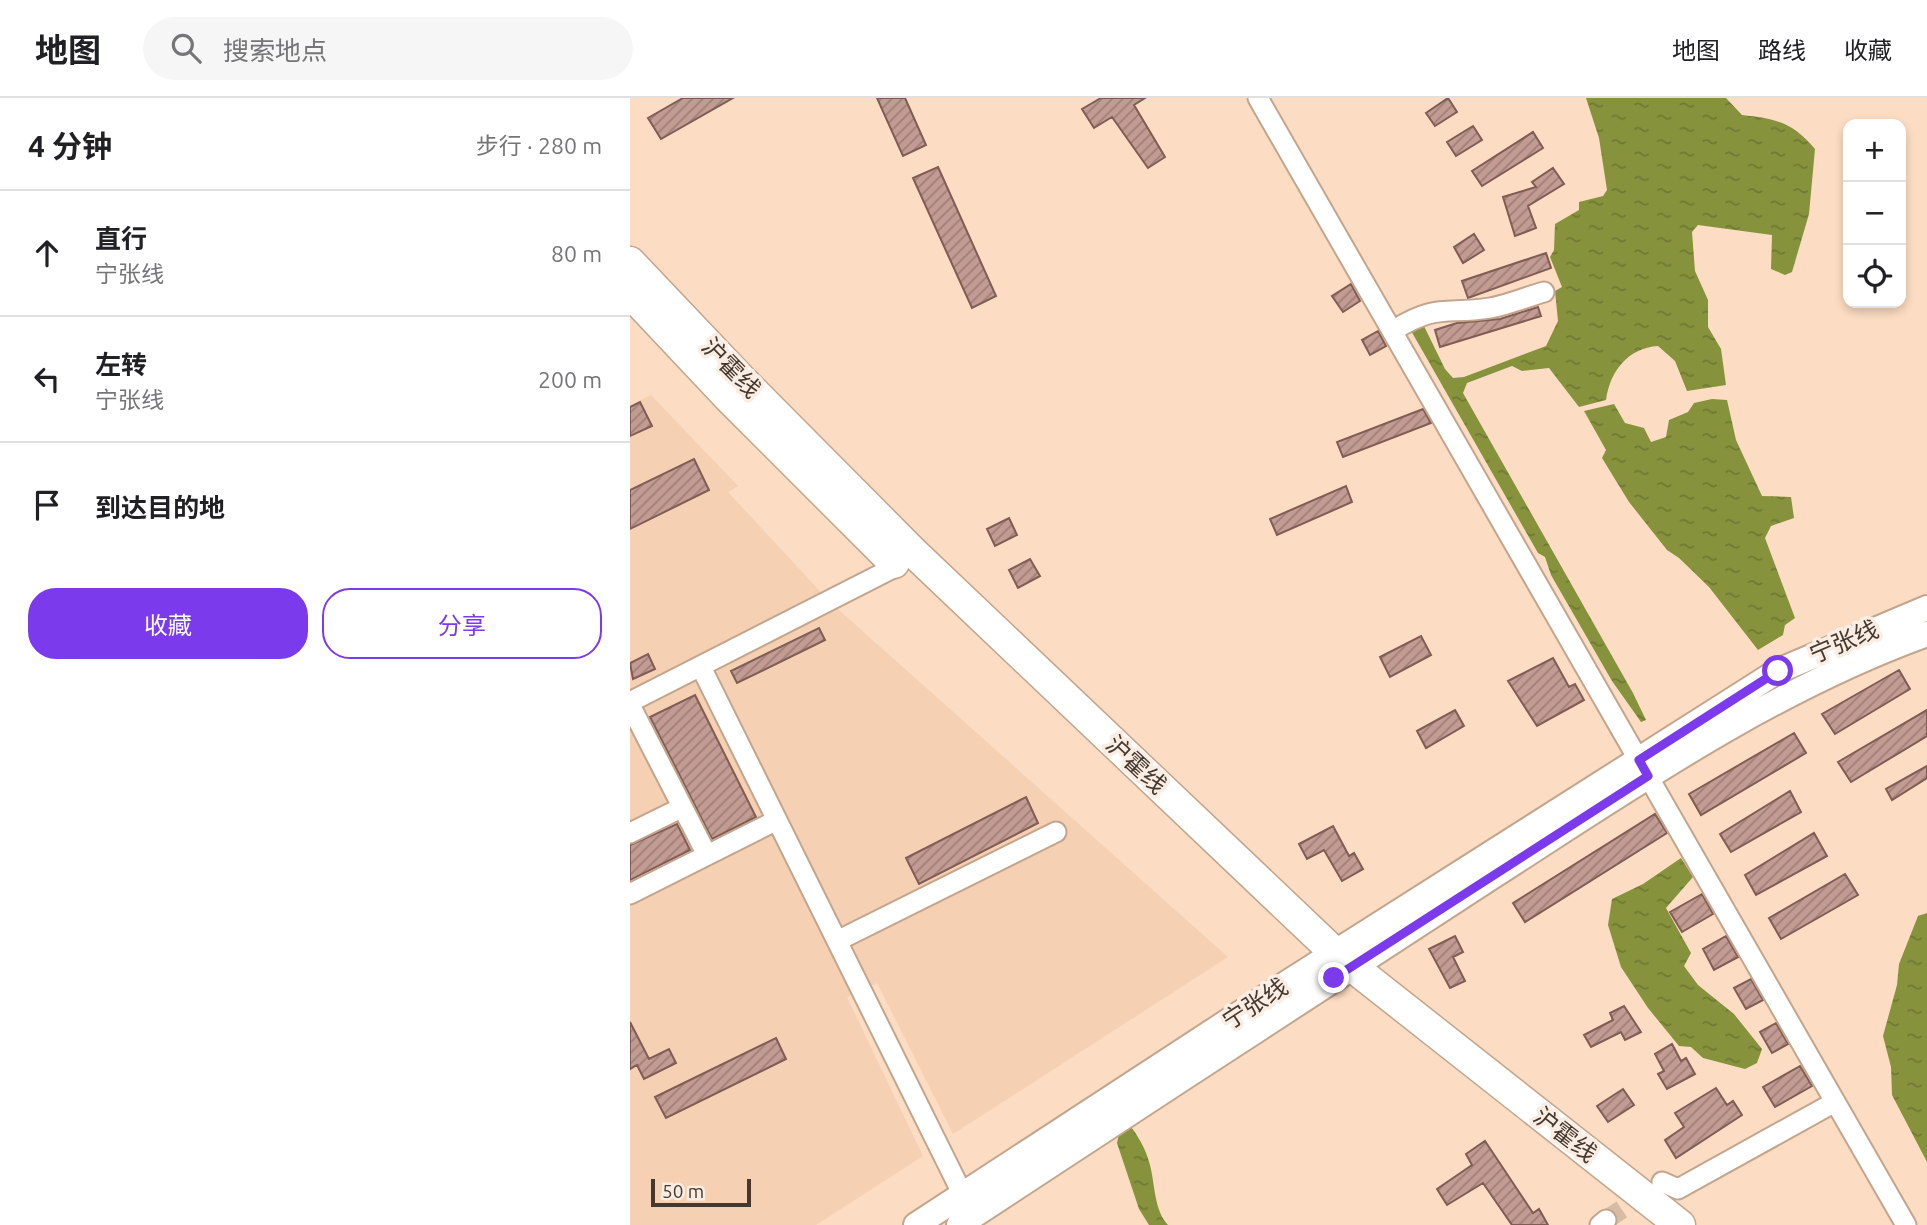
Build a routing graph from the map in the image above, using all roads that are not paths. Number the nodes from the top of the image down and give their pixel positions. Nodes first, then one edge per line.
1 (1258, 98) edge
2 (630, 262) edge
3 (1544, 292) dead end
4 (630, 293) edge
5 (1394, 330) junction
6 (905, 559) junction
7 (1927, 608) edge
8 (1927, 634) edge
9 (701, 667) junction
10 (630, 703) edge
11 (1643, 768) junction
12 (681, 808) junction
13 (777, 820) junction
14 (1056, 832) dead end
15 (630, 833) edge
16 (706, 855) junction
17 (630, 894) edge
18 (838, 941) junction
19 (1335, 966) junction
20 (1835, 1102) junction
21 (1662, 1182) tunnel mouth
22 (963, 1195) junction
23 (916, 1225) edge
24 (959, 1225) edge
25 (1646, 1225) edge
26 (1680, 1225) edge
27 (1906, 1225) edge

1 - 5 street
2 - 6 highway, 沪霍线
3 - 5 street
4 - 6 highway, 沪霍线
5 - 11 street
6 - 9 street
6 - 19 highway, 沪霍线
7 - 11 main road, 宁张线
8 - 11 main road, 宁张线
9 - 10 street
9 - 13 street
10 - 12 street
11 - 19 main road, 宁张线
11 - 20 street
12 - 15 street
12 - 16 street
13 - 16 street
13 - 18 street
14 - 18 street
16 - 17 street
18 - 22 street
19 - 22 main road, 宁张线
19 - 24 main road, 宁张线
19 - 25 highway, 沪霍线
19 - 26 highway, 沪霍线
20 - 21 street
20 - 27 street
22 - 23 main road, 宁张线

